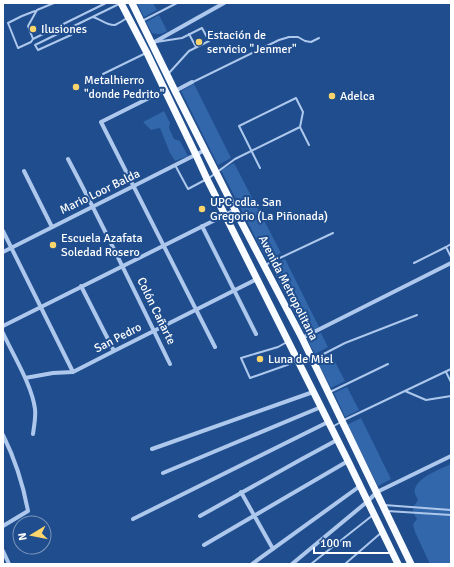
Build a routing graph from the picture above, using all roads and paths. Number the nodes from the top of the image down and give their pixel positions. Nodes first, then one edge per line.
1 (54, 3) edge
2 (106, 3) edge
3 (121, 3) edge
4 (132, 3) edge
5 (177, 3) edge
6 (224, 3) edge
7 (36, 10) junction
8 (93, 17) junction
9 (128, 18) junction
10 (141, 22) junction
11 (75, 26) junction
12 (189, 34) junction
13 (319, 38) dead end
14 (34, 39) junction
15 (151, 43) junction
16 (196, 47) junction
17 (146, 50) junction
18 (104, 74) dead end
19 (167, 76) junction
20 (159, 80) junction
21 (192, 82) joint
22 (165, 90) junction
23 (175, 92) junction
24 (300, 127) junction
25 (309, 145) dead end
26 (205, 150) junction
27 (251, 151) junction
28 (196, 155) junction
29 (68, 159) dead end
30 (175, 165) junction
31 (260, 168) dead end
32 (24, 171) dead end
33 (217, 172) junction
34 (207, 179) junction
35 (134, 186) junction
36 (93, 206) junction
37 (235, 210) junction
38 (225, 215) junction
39 (202, 226) junction
40 (52, 227) junction
41 (3, 231) edge
42 (333, 233) dead end
43 (451, 244) edge
44 (163, 245) junction
45 (446, 247) junction
46 (11, 248) junction
47 (3, 252) edge
48 (451, 257) edge
49 (414, 263) dead end
50 (451, 263) edge
51 (123, 265) junction
52 (264, 266) junction
53 (258, 279) junction
54 (82, 286) junction
55 (235, 290) junction
56 (41, 306) junction
57 (196, 310) junction
58 (416, 315) dead end
59 (3, 326) edge
60 (154, 331) junction
61 (3, 333) edge
62 (256, 334) dead end
63 (302, 338) junction
64 (288, 341) junction
65 (215, 347) dead end
66 (114, 351) junction
67 (313, 359) junction
68 (297, 360) junction
69 (170, 364) dead end
70 (388, 364) dead end
71 (451, 369) edge
72 (73, 372) junction
73 (446, 372) junction
74 (25, 378) junction
75 (451, 382) edge
76 (405, 391) junction
77 (313, 392) junction
78 (329, 393) junction
79 (451, 396) edge
80 (321, 407) junction
81 (343, 421) junction
82 (330, 424) junction
83 (33, 434) dead end
84 (3, 435) edge
85 (337, 440) junction
86 (152, 448) dead end
87 (451, 456) edge
88 (348, 461) junction
89 (163, 473) dead end
90 (360, 486) junction
91 (241, 492) junction
92 (377, 492) junction
93 (368, 501) junction
94 (385, 508) junction
95 (451, 510) edge
96 (374, 515) junction
97 (451, 515) edge
98 (200, 516) dead end
99 (255, 516) junction
100 (133, 519) dead end
101 (3, 526) edge
102 (382, 532) junction
103 (204, 545) dead end
104 (273, 549) junction
105 (3, 551) edge
106 (9, 564) edge
107 (252, 564) edge
108 (292, 564) edge
109 (311, 564) edge
110 (345, 564) edge
111 (398, 564) edge
112 (412, 564) edge

1 - 7 lane
2 - 14 lane
3 - 8 lane
3 - 9 highway
4 - 10 highway, Avenida Metropolitana
5 - 10 lane
6 - 15 street
7 - 14 lane
7 - 14 lane
8 - 9 lane
8 - 11 lane
9 - 17 highway
10 - 15 highway, Avenida Metropolitana
11 - 11 lane
12 - 15 lane
12 - 16 lane
12 - 16 lane
13 - 21 lane
15 - 17 street
15 - 19 highway, Avenida Metropolitana
16 - 19 lane
17 - 18 lane
17 - 20 highway
19 - 20 lane
19 - 23 highway, Avenida Metropolitana
20 - 22 highway
21 - 23 street
22 - 28 highway
22 - 35 street
23 - 26 highway, Avenida Metropolitana
24 - 25 lane
24 - 27 lane
24 - 27 lane
26 - 28 street, Mario Loor Balda
26 - 33 highway, Avenida Metropolitana
27 - 31 lane
27 - 33 lane
28 - 30 street, Mario Loor Balda
28 - 34 highway
29 - 36 street, Colón Cañarte
30 - 34 lane
30 - 35 street, Mario Loor Balda
32 - 40 street
33 - 34 lane
33 - 37 highway, Avenida Metropolitana
34 - 38 highway
35 - 36 street, Mario Loor Balda
35 - 44 street
36 - 40 street, Mario Loor Balda
36 - 51 street, Colón Cañarte
37 - 38 street
37 - 52 highway, Avenida Metropolitana
38 - 39 street
38 - 53 highway
39 - 44 street
39 - 55 street
40 - 46 street, Mario Loor Balda
41 - 46 street
42 - 52 lane
43 - 45 lane
44 - 51 street
44 - 57 street
45 - 48 lane
45 - 49 lane
46 - 47 street, Mario Loor Balda
46 - 56 street
50 - 63 street
51 - 54 street
51 - 60 street, Colón Cañarte
52 - 63 highway, Avenida Metropolitana
53 - 55 street, San Pedro
53 - 64 highway
54 - 56 street
54 - 66 street
55 - 57 street, San Pedro
55 - 62 street
56 - 59 street
56 - 72 street
57 - 60 street, San Pedro
57 - 65 street
58 - 67 lane
60 - 66 street, San Pedro
60 - 69 street, Colón Cañarte
61 - 74 street
63 - 67 highway, Avenida Metropolitana
64 - 68 highway
64 - 68 lane
66 - 72 street, San Pedro
67 - 78 highway, Avenida Metropolitana
68 - 77 highway
70 - 78 lane
71 - 73 lane
72 - 74 street
73 - 75 lane
73 - 76 lane
74 - 83 street
76 - 79 lane
76 - 81 lane
77 - 80 highway
77 - 86 street
78 - 81 highway, Avenida Metropolitana
80 - 82 highway
80 - 89 street
81 - 82 lane
81 - 92 highway, Avenida Metropolitana
82 - 85 highway
82 - 100 street
84 - 101 street
85 - 88 highway
85 - 91 street
87 - 92 street
88 - 90 highway
88 - 99 street
90 - 93 highway
90 - 104 street
91 - 98 street
91 - 99 street
92 - 93 street
92 - 94 highway, Avenida Metropolitana
93 - 96 highway
93 - 108 street
94 - 95 lane
94 - 97 lane
94 - 112 highway, Avenida Metropolitana
96 - 102 highway
96 - 109 lane
99 - 103 street
99 - 104 street
102 - 110 lane
102 - 111 highway
104 - 107 street
105 - 106 street

